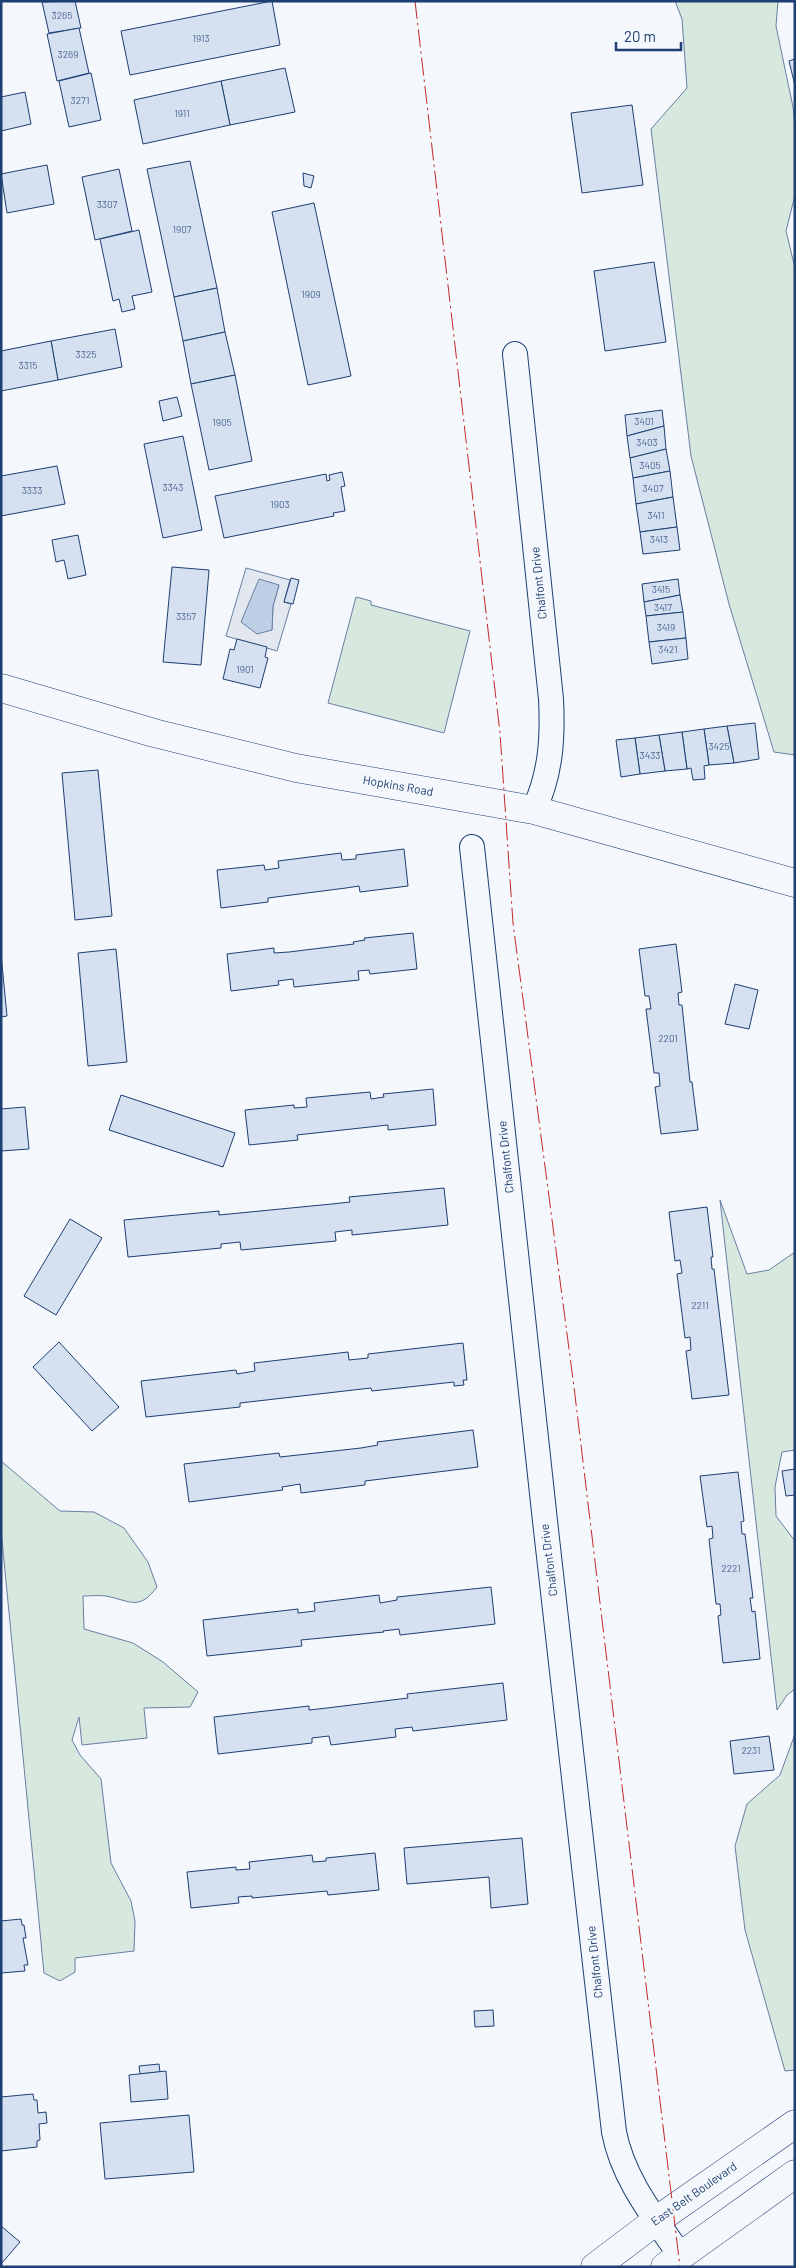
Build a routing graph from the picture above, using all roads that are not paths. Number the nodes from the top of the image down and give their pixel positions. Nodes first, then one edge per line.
1 (515, 354) dead end
2 (1, 688) edge
3 (534, 810) junction
4 (472, 847) dead end
5 (795, 883) edge
6 (795, 2124) edge
7 (795, 2174) edge
8 (657, 2221) junction
9 (672, 2261) edge
10 (595, 2267) edge

1 - 3 street, Chalfont Drive
2 - 3 main road, Hopkins Road
3 - 5 main road, Hopkins Road
4 - 8 street, Chalfont Drive
6 - 8 main road, East Belt Boulevard
7 - 9 main road
8 - 9 street, Chalfont Drive
8 - 10 main road, East Belt Boulevard

